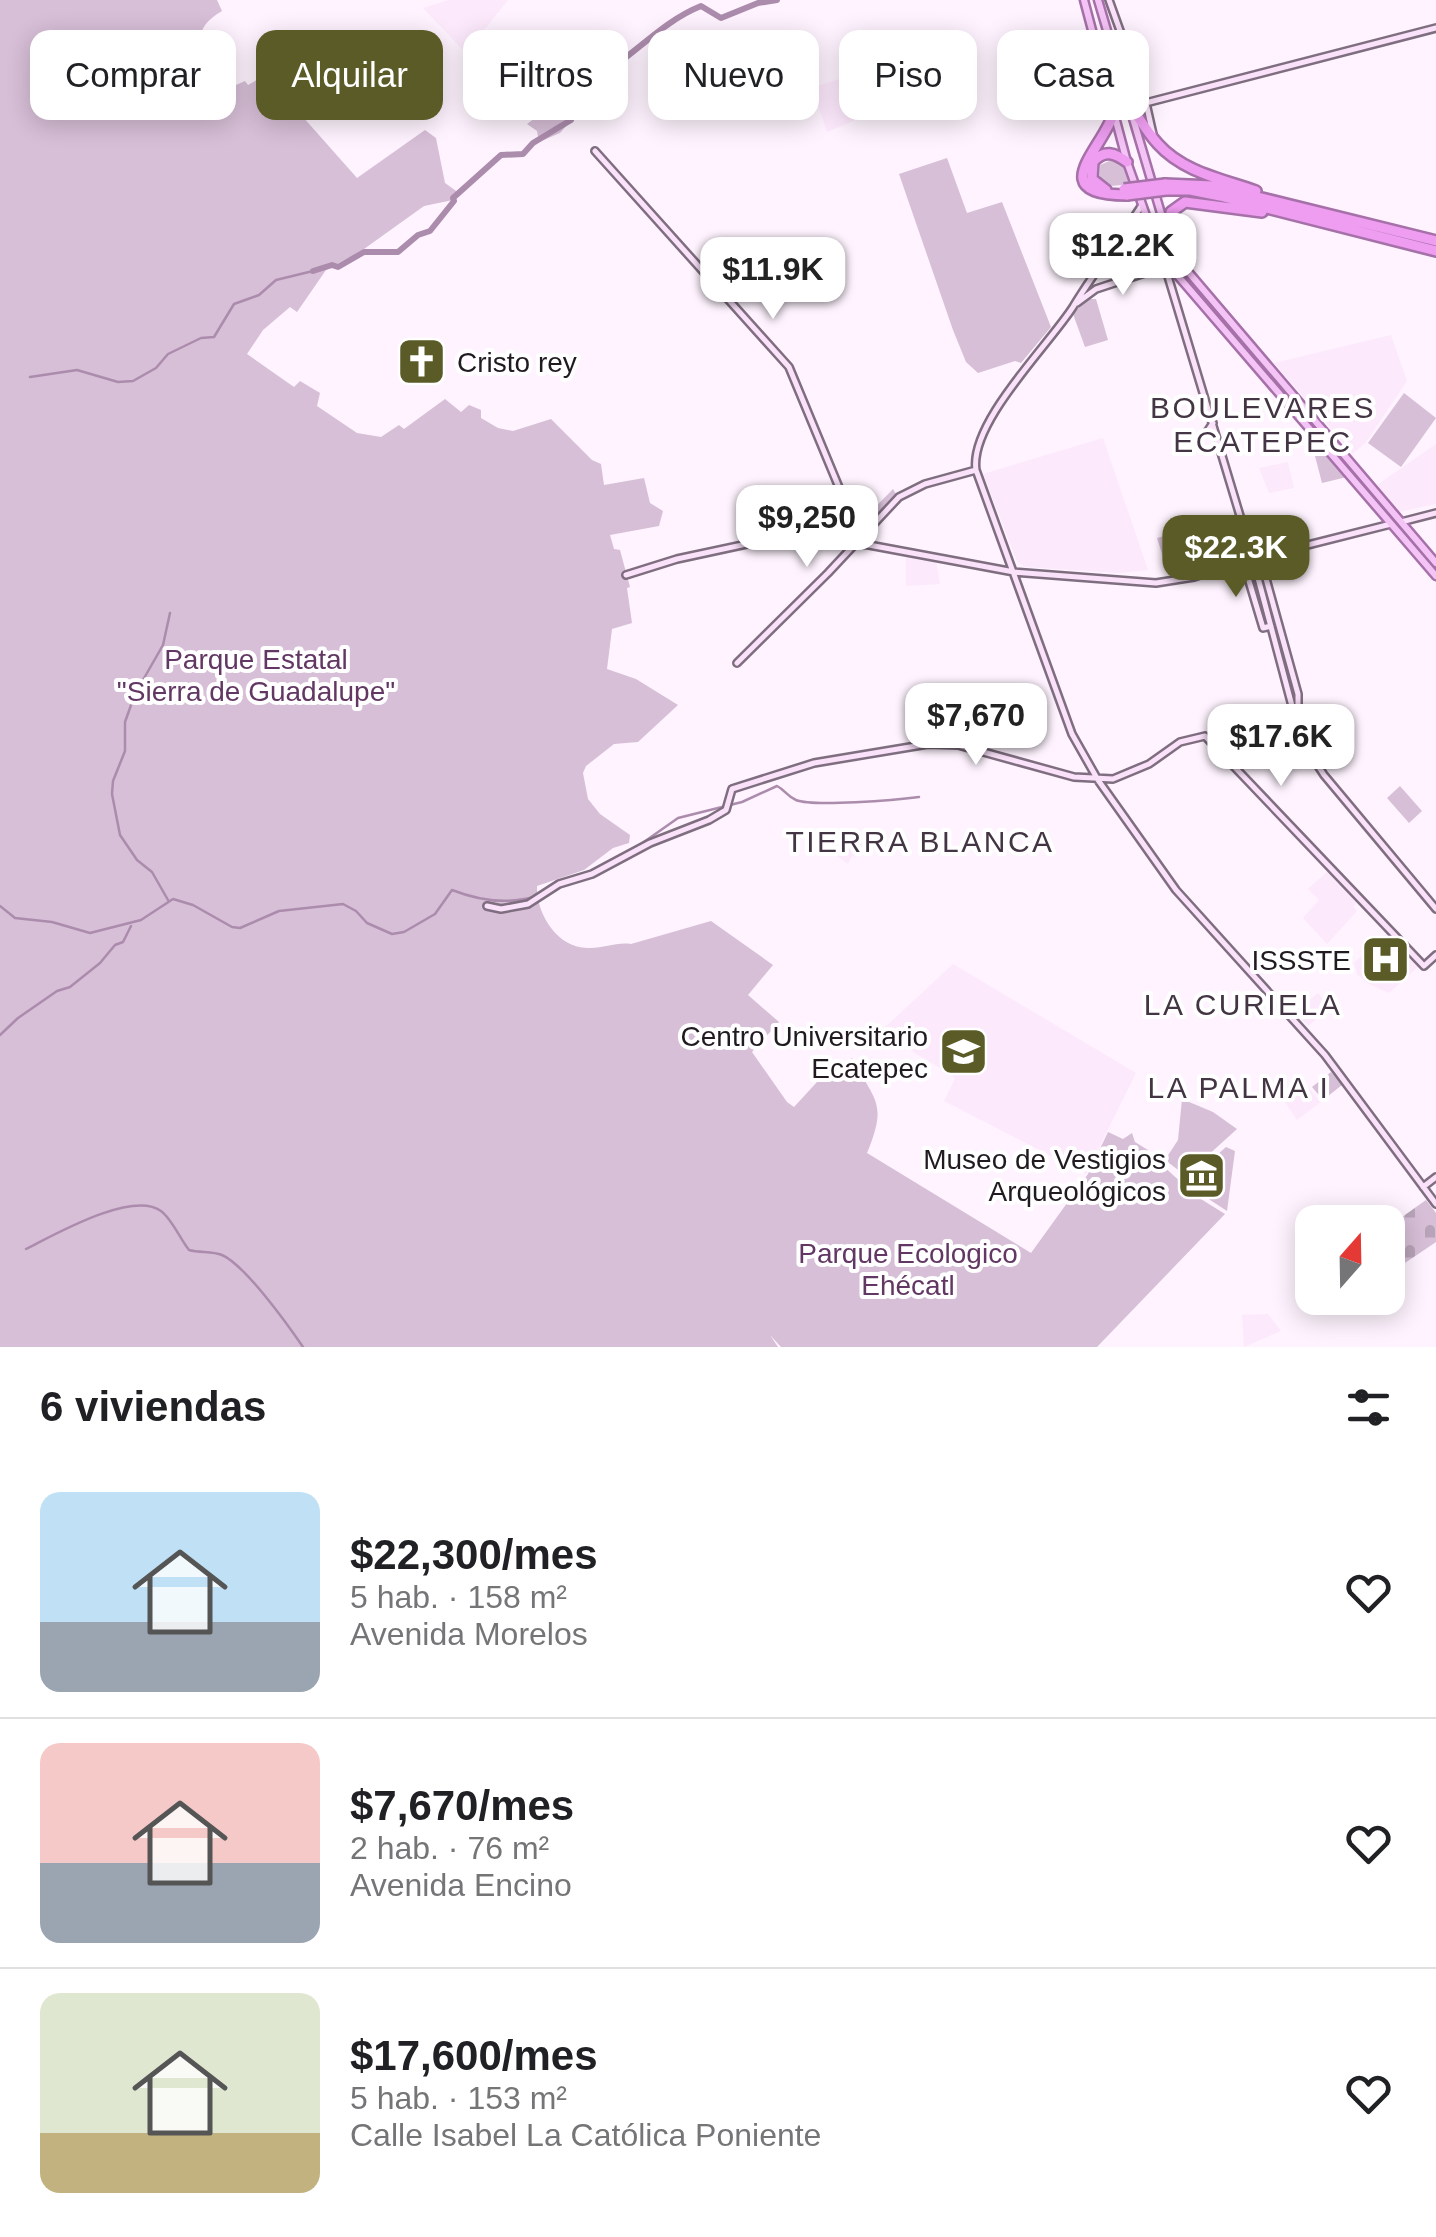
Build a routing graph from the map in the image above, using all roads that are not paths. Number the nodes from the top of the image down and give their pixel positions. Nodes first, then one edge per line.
1 (1084, 0) edge
2 (1098, 0) edge
3 (1109, 0) edge
4 (1436, 28) edge
5 (1092, 30) edge
6 (1107, 30) edge
7 (1120, 30) edge
8 (1149, 102) edge
9 (1149, 116) edge
10 (1112, 120) edge
11 (1116, 120) edge
12 (1135, 120) edge
13 (1139, 120) edge
14 (1155, 141) junction
15 (595, 151) dead end
16 (1128, 162) junction
17 (1125, 192) junction
18 (1142, 205) junction
19 (1292, 209) junction
20 (1166, 238) junction
21 (1436, 240) edge
22 (1436, 251) edge
23 (1173, 254) junction
24 (1165, 262) junction
25 (1091, 278) junction
26 (1096, 289) junction
27 (1195, 294) junction
28 (1186, 300) dead end
29 (1074, 305) junction
30 (1201, 413) dead end
31 (1212, 421) junction
32 (1208, 432) dead end
33 (976, 470) junction
34 (1436, 513) edge
35 (1400, 522) junction
36 (1390, 524) junction
37 (860, 538) junction
38 (854, 544) junction
39 (869, 545) junction
40 (1256, 558) junction
41 (1436, 563) edge
42 (1014, 572) junction
43 (626, 575) dead end
44 (1436, 576) edge
45 (1271, 626) junction
46 (737, 664) dead end
47 (1298, 722) junction
48 (1098, 780) junction
49 (487, 906) dead end
50 (1436, 908) edge
51 (1436, 955) edge
52 (1436, 1177) edge
53 (1423, 1187) junction
54 (1436, 1204) edge

1 - 5 main road
2 - 6 main road
3 - 7 main road
4 - 8 main road
9 - 14 main road
10 - 17 highway
11 - 16 main road
12 - 20 main road
13 - 14 highway
14 - 19 highway
15 - 37 main road
16 - 17 highway
16 - 18 main road
17 - 19 highway, bridge
18 - 24 main road
18 - 25 main road
19 - 20 highway
19 - 21 highway
19 - 22 highway
20 - 23 main road
23 - 24 main road
23 - 35 main road
24 - 26 main road
24 - 27 main road
24 - 31 main road
25 - 26 main road
25 - 29 main road
26 - 29 main road
27 - 28 main road
27 - 36 main road
29 - 33 main road
30 - 31 main road
31 - 32 main road
31 - 40 main road
33 - 37 main road
33 - 42 main road
34 - 35 main road
35 - 41 main road
36 - 40 main road
36 - 44 main road
37 - 38 main road
37 - 39 main road
38 - 39 main road
38 - 43 main road
38 - 46 main road
39 - 42 main road
40 - 45 main road
40 - 47 main road
42 - 45 main road
42 - 48 main road
45 - 47 main road
47 - 50 main road
48 - 49 main road
48 - 51 main road
48 - 53 main road
52 - 53 main road
53 - 54 main road

